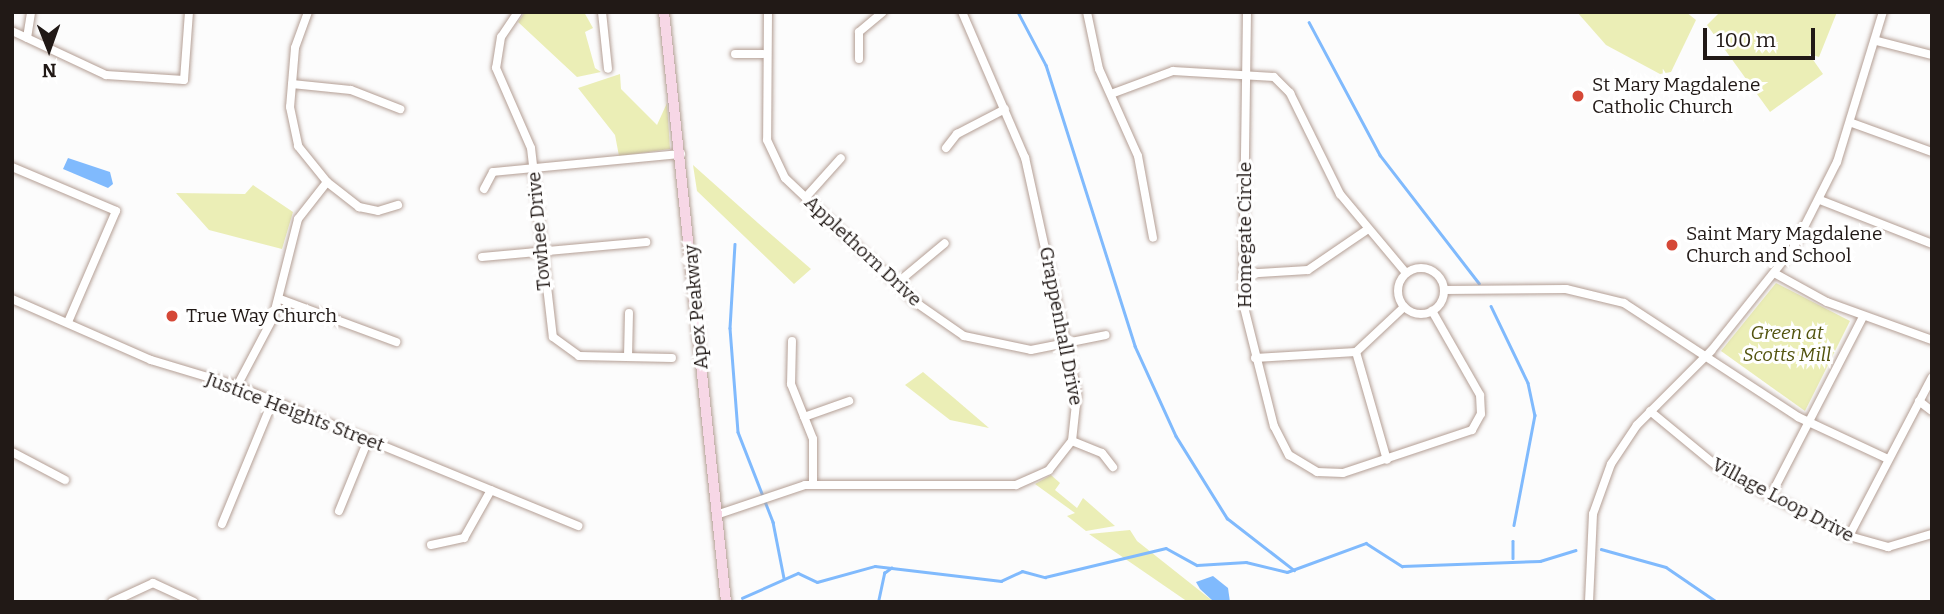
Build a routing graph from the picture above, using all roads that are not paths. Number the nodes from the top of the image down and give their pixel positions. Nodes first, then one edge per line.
1 (31, 12) edge
2 (190, 12) edge
3 (308, 12) edge
4 (518, 12) edge
5 (602, 12) edge
6 (664, 12) edge
7 (768, 12) edge
8 (883, 12) edge
9 (962, 12) edge
10 (1087, 12) edge
11 (1247, 12) edge
12 (1883, 12) edge
13 (12, 31) edge
14 (27, 38) junction
15 (1877, 41) junction
16 (735, 54) dead end
17 (763, 54) junction
18 (1932, 55) edge
19 (859, 59) dead end
20 (608, 69) dead end
21 (1246, 71) junction
22 (292, 84) junction
23 (1111, 94) junction
24 (400, 109) dead end
25 (1005, 109) junction
26 (1852, 123) junction
27 (946, 148) dead end
28 (1932, 152) edge
29 (681, 154) junction
30 (841, 158) dead end
31 (12, 167) edge
32 (534, 169) junction
33 (327, 182) junction
34 (484, 189) dead end
35 (806, 197) junction
36 (1820, 200) junction
37 (398, 205) dead end
38 (1368, 229) junction
39 (1153, 238) dead end
40 (646, 242) dead end
41 (945, 243) dead end
42 (1932, 244) edge
43 (541, 252) junction
44 (482, 257) dead end
45 (1406, 273) junction
46 (1243, 274) junction
47 (1776, 274) junction
48 (897, 283) junction
49 (1444, 290) junction
50 (12, 299) edge
51 (280, 299) junction
52 (1404, 307) junction
53 (1432, 311) junction
54 (629, 313) dead end
55 (1863, 317) junction
56 (68, 322) junction
57 (1106, 335) dead end
58 (1932, 340) edge
59 (792, 341) dead end
60 (396, 342) dead end
61 (1068, 344) junction
62 (1356, 352) junction
63 (1708, 354) junction
64 (628, 357) junction
65 (672, 358) dead end
66 (1255, 358) junction
67 (1932, 377) edge
68 (237, 386) junction
69 (273, 400) junction
70 (849, 401) dead end
71 (1919, 401) junction
72 (1650, 411) junction
73 (1932, 411) edge
74 (804, 417) junction
75 (1808, 422) junction
76 (368, 440) junction
77 (1072, 441) junction
78 (12, 452) edge
79 (1888, 459) junction
80 (1387, 460) junction
81 (1113, 467) dead end
82 (65, 480) dead end
83 (813, 484) junction
84 (491, 489) junction
85 (1770, 497) junction
86 (339, 511) dead end
87 (716, 515) junction
88 (222, 524) dead end
89 (578, 526) dead end
90 (1932, 534) edge
91 (1849, 536) junction
92 (430, 545) dead end
93 (112, 602) edge
94 (194, 602) edge
95 (726, 602) edge
96 (1590, 602) edge

1 - 14 street
2 - 14 street
3 - 22 street
4 - 32 street, Towhee Drive
5 - 20 street
6 - 29 main road, Apex Peakway
7 - 17 street, Applethorn Drive
8 - 19 street
9 - 25 street, Grappenhall Drive
10 - 23 street
11 - 21 street, Homegate Circle
12 - 15 street
13 - 14 street
15 - 18 street
15 - 26 street
16 - 17 street
17 - 35 street, Applethorn Drive
21 - 23 street
21 - 38 street
21 - 46 street, Homegate Circle
22 - 24 street
22 - 33 street
23 - 39 street
25 - 27 street
25 - 61 street, Grappenhall Drive
26 - 28 street
26 - 36 street
29 - 32 street
29 - 87 main road, Apex Peakway
30 - 35 street
31 - 56 street
32 - 34 street
32 - 43 street, Towhee Drive
33 - 37 street
33 - 51 street
35 - 48 street, Applethorn Drive
36 - 42 street
36 - 47 street
38 - 45 street
38 - 46 street
40 - 43 street
41 - 48 street
43 - 44 street
43 - 64 street, Towhee Drive
45 - 49 street
45 - 52 street
46 - 66 street, Homegate Circle
47 - 55 street
47 - 63 street
48 - 61 street, Applethorn Drive
49 - 53 street
49 - 63 street
50 - 56 street, Justice Heights Street
51 - 60 street
51 - 68 street
52 - 53 street
52 - 62 street
53 - 80 street, Homegate Circle
54 - 64 street
55 - 58 street
55 - 75 street
56 - 68 street, Justice Heights Street
57 - 61 street, Applethorn Drive
59 - 74 street
61 - 77 street, Grappenhall Drive
62 - 66 street
62 - 80 street
63 - 72 street
63 - 75 street
64 - 65 street, Towhee Drive
66 - 80 street, Homegate Circle
67 - 71 street
68 - 69 street, Justice Heights Street
69 - 76 street, Justice Heights Street
69 - 88 street
70 - 74 street
71 - 73 street
71 - 79 street
72 - 85 street, Village Loop Drive
72 - 96 street
74 - 83 street
75 - 79 street
75 - 85 street
76 - 84 street, Justice Heights Street
76 - 86 street
77 - 81 street
77 - 83 street
78 - 82 street
79 - 91 street
83 - 87 street
84 - 89 street, Justice Heights Street
84 - 92 street
85 - 91 street, Village Loop Drive
87 - 95 main road, Apex Peakway
90 - 91 street, Village Loop Drive
93 - 94 street

